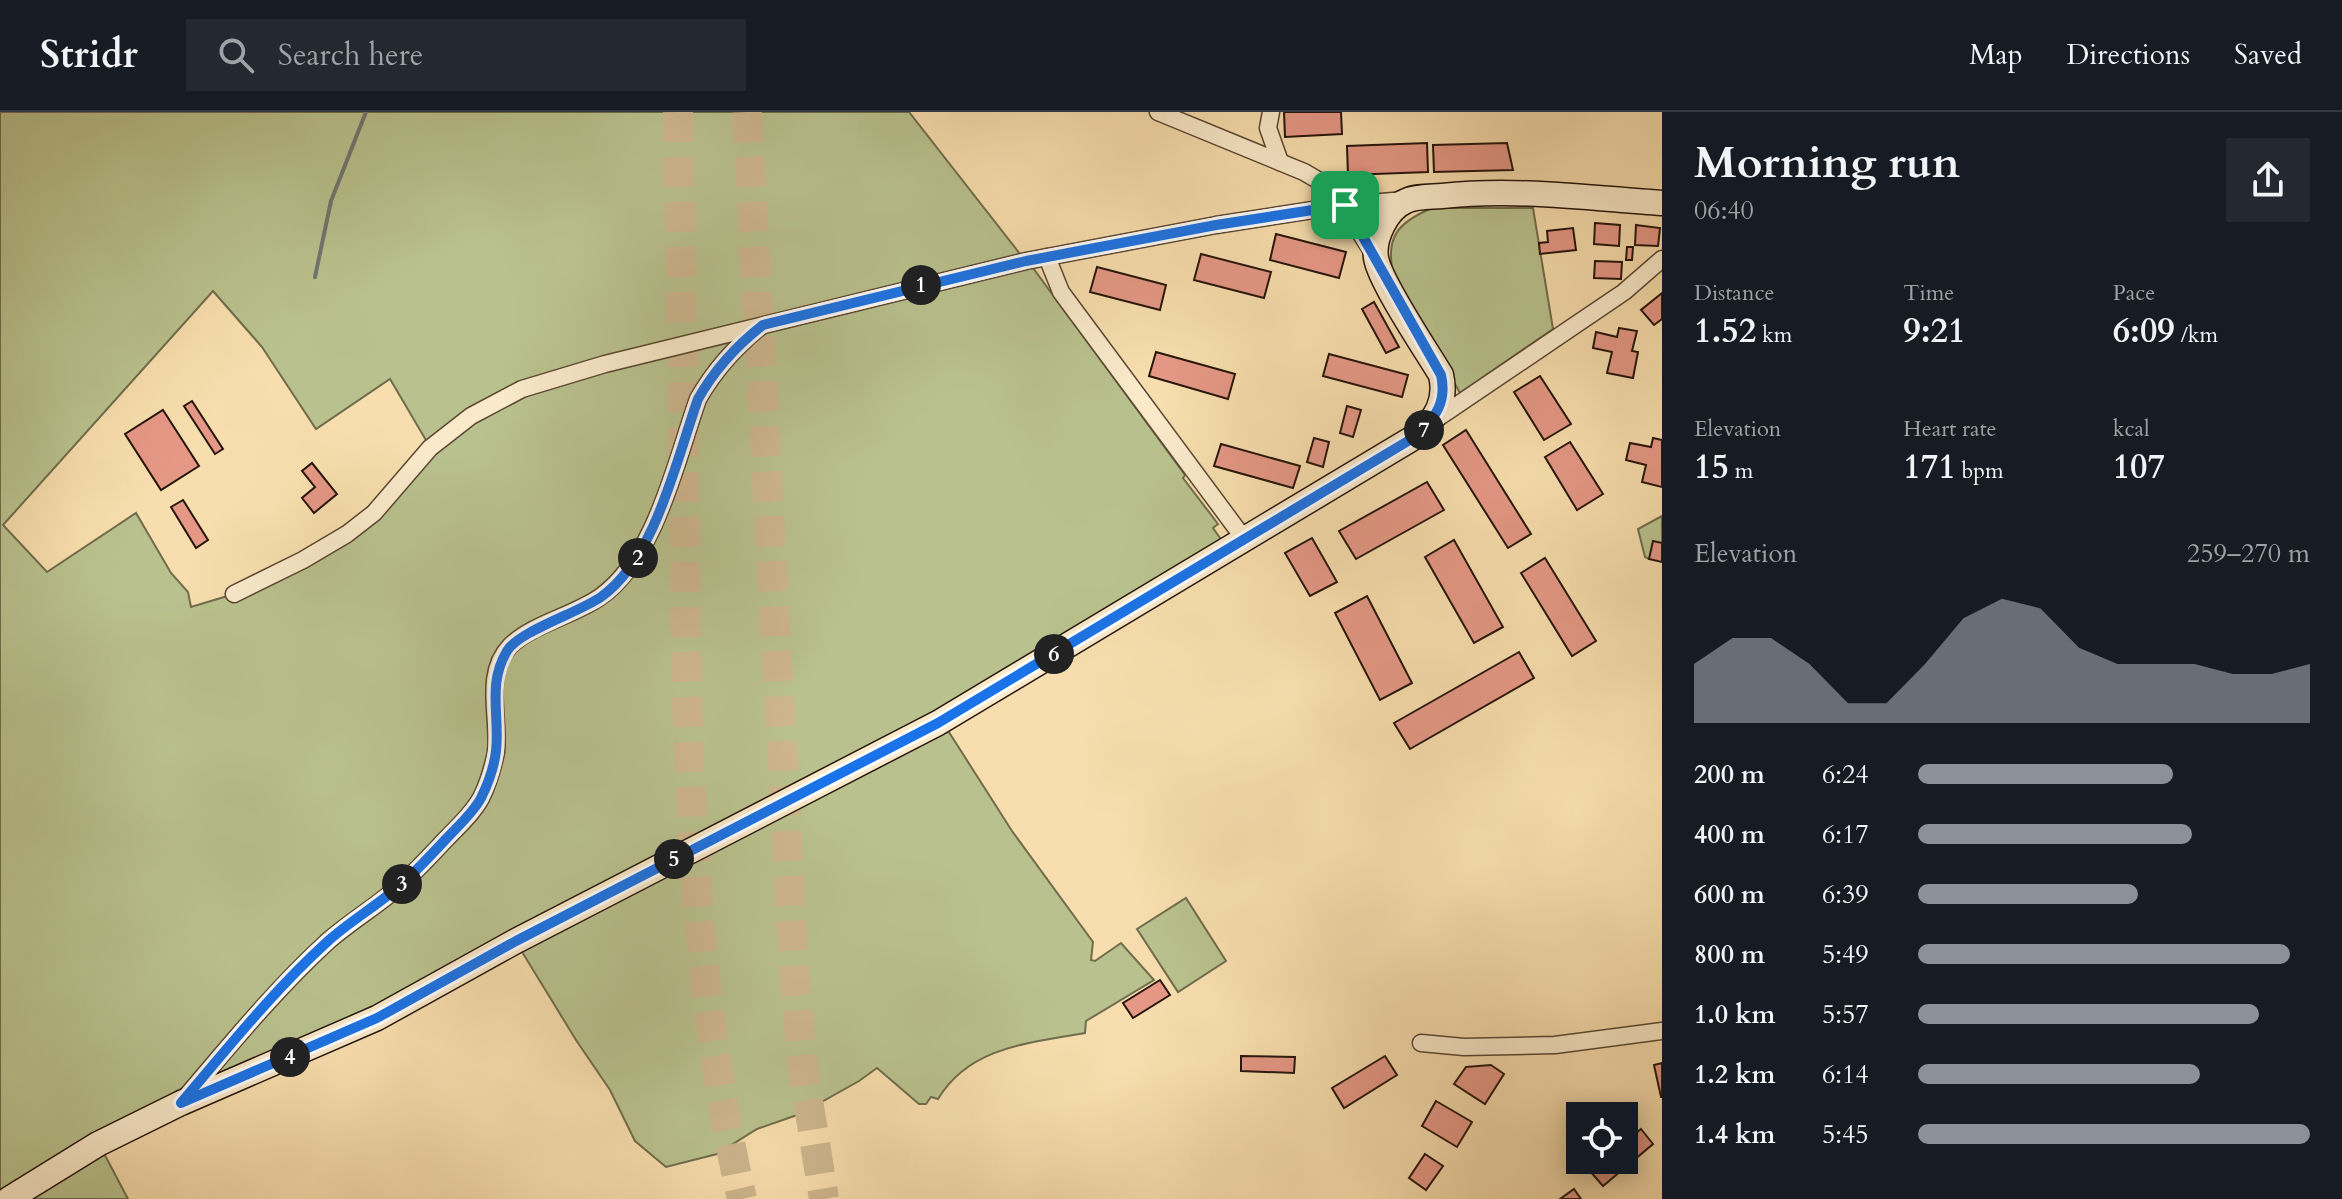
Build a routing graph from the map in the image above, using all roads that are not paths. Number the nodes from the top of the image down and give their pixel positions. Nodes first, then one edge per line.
1 (1158, 112) edge
2 (1271, 112) edge
3 (1280, 162) junction
4 (1407, 200) junction
5 (1662, 203) edge
6 (1345, 205) junction
7 (1047, 257) junction
8 (1376, 258) junction
9 (1662, 259) edge
10 (763, 325) junction
11 (1431, 423) junction
12 (1245, 540) junction
13 (234, 594) dead end
14 (1662, 1031) edge
15 (1421, 1043) dead end
16 (181, 1103) junction
17 (9, 1199) edge

1 - 3 street
2 - 3 street
3 - 6 street
4 - 5 street
4 - 6 street
4 - 8 street
6 - 7 street
6 - 8 street
7 - 10 street
7 - 12 street
8 - 11 street
9 - 11 street
10 - 13 street
10 - 16 street
11 - 12 street
12 - 16 street
14 - 15 street
16 - 17 street

